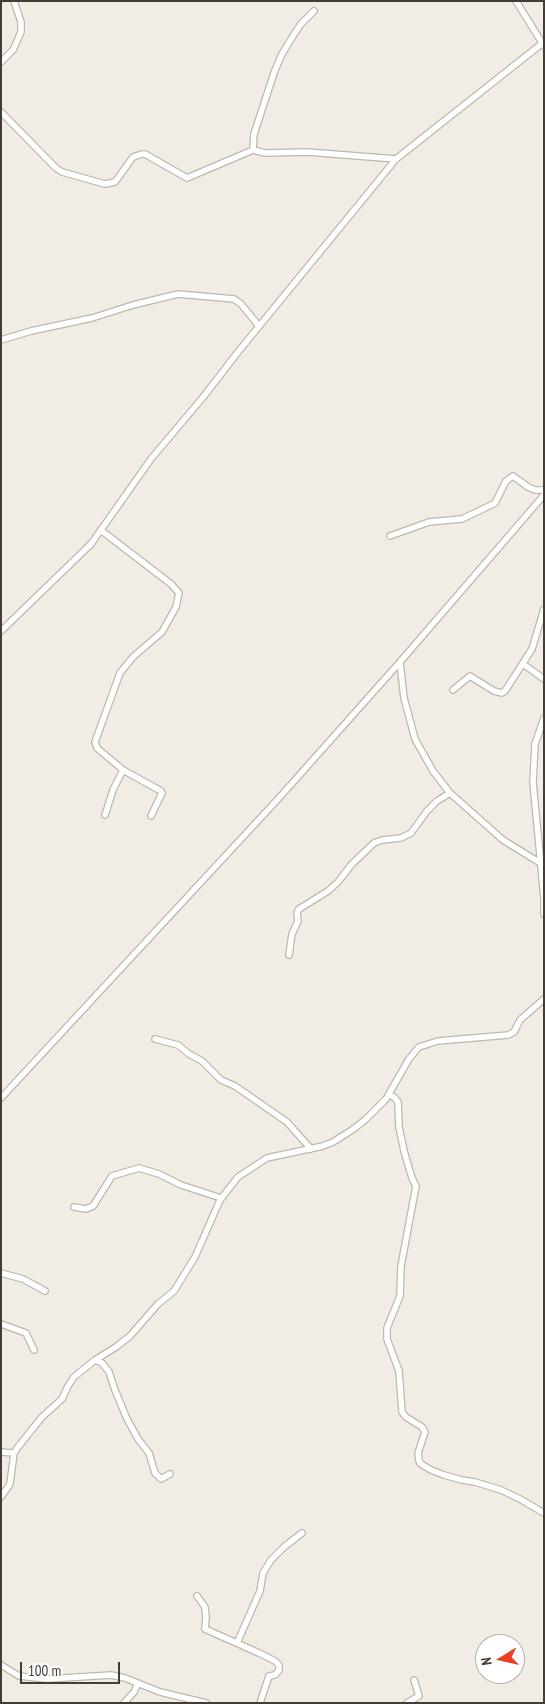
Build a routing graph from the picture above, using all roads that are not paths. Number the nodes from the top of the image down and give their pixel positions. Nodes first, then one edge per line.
1 (14, 1) edge
2 (516, 1) edge
3 (314, 12) dead end
4 (543, 43) edge
5 (1, 62) edge
6 (1, 112) edge
7 (253, 150) junction
8 (396, 159) junction
9 (260, 326) junction
10 (1, 340) edge
11 (544, 490) edge
12 (544, 495) edge
13 (102, 531) junction
14 (390, 536) dead end
15 (544, 609) edge
16 (1, 631) edge
17 (400, 662) junction
18 (523, 664) junction
19 (544, 679) edge
20 (453, 690) dead end
21 (544, 718) edge
22 (123, 770) junction
23 (450, 793) junction
24 (105, 815) dead end
25 (151, 816) dead end
26 (542, 864) junction
27 (544, 899) edge
28 (544, 914) edge
29 (289, 955) dead end
30 (544, 999) edge
31 (155, 1039) dead end
32 (389, 1095) junction
33 (1, 1098) edge
34 (311, 1149) junction
35 (221, 1198) junction
36 (74, 1207) dead end
37 (1, 1273) edge
38 (45, 1291) dead end
39 (1, 1324) edge
40 (34, 1350) dead end
41 (95, 1360) junction
42 (1, 1452) edge
43 (14, 1453) junction
44 (170, 1474) dead end
45 (1, 1497) edge
46 (544, 1514) edge
47 (302, 1533) dead end
48 (197, 1596) dead end
49 (237, 1643) junction
50 (1, 1666) edge
51 (414, 1680) dead end
52 (134, 1681) junction
53 (124, 1703) edge
54 (206, 1703) edge
55 (260, 1703) edge
56 (407, 1703) edge

1 - 5 street
2 - 4 street
3 - 7 street
4 - 8 street
6 - 7 street
7 - 8 street
8 - 9 street
9 - 10 street
9 - 13 street
11 - 14 street
12 - 17 street
13 - 16 street
13 - 22 street
15 - 18 street
17 - 23 street
17 - 33 street
18 - 19 street
18 - 20 street
21 - 26 street
22 - 24 street
22 - 25 street
23 - 26 street
23 - 29 street
26 - 27 street
27 - 28 street
30 - 32 street
31 - 34 street
32 - 34 street
32 - 46 street
34 - 35 street
35 - 36 street
35 - 41 street
37 - 38 street
39 - 40 street
41 - 43 street
41 - 44 street
42 - 43 street
43 - 45 street
47 - 49 street
48 - 49 street
49 - 55 street
50 - 52 street
51 - 56 street
52 - 53 street
52 - 54 street

